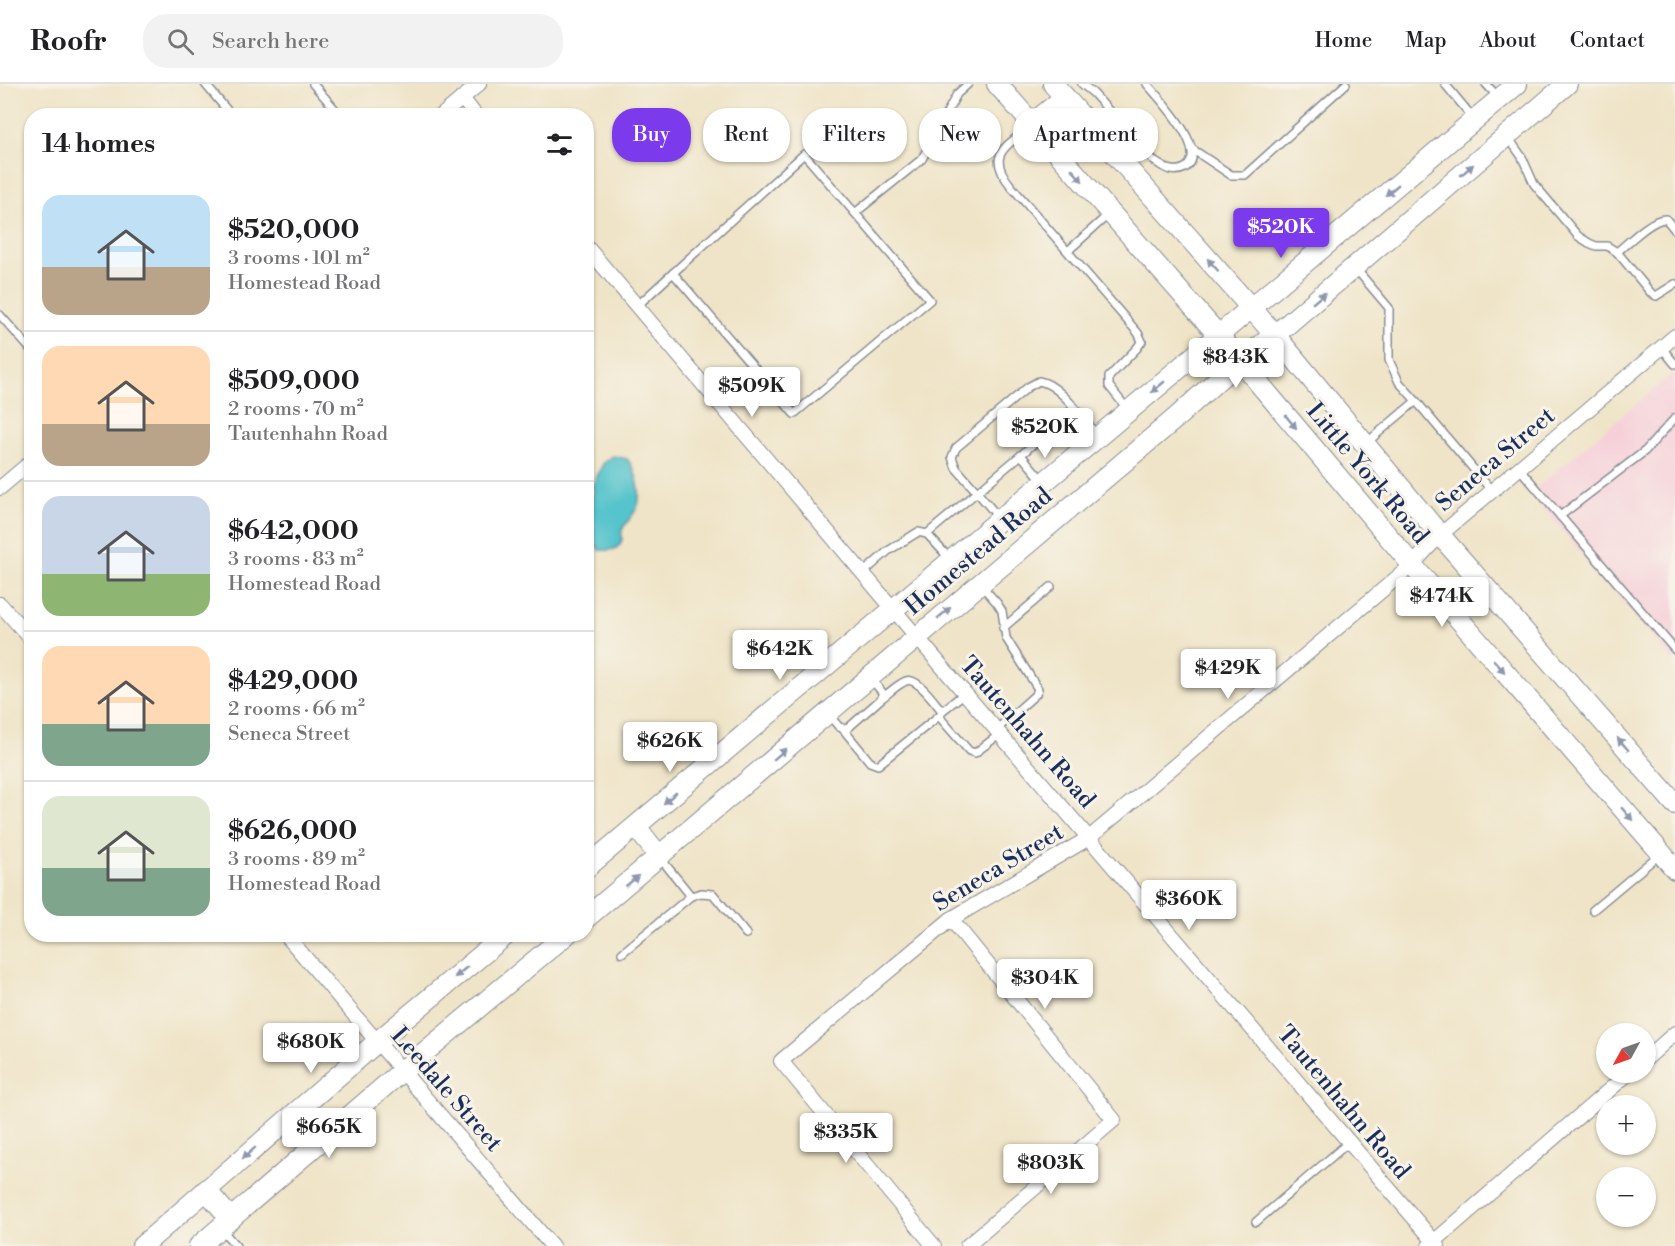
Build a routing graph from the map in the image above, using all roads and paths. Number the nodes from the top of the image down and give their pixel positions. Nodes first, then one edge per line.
1 (205, 84) edge
2 (313, 84) edge
3 (478, 84) edge
4 (968, 84) edge
5 (997, 84) edge
6 (1147, 84) edge
7 (1346, 84) edge
8 (1445, 84) edge
9 (1486, 84) edge
10 (1517, 84) edge
11 (1567, 84) edge
12 (1071, 88) edge
13 (462, 98) junction
14 (225, 108) edge
15 (334, 108) edge
16 (450, 108) edge
17 (470, 108) edge
18 (1018, 108) edge
19 (1049, 108) edge
20 (1487, 110) junction
21 (1507, 135) junction
22 (1013, 141) edge
23 (1192, 149) junction
24 (1065, 162) edge
25 (855, 213) junction
26 (1110, 213) junction
27 (1675, 230) edge
28 (1068, 250) junction
29 (1617, 252) junction
30 (594, 255) edge
31 (1354, 267) junction
32 (673, 273) junction
33 (1675, 284) edge
34 (637, 306) junction
35 (1251, 309) junction
36 (0, 315) edge
37 (1275, 335) junction
38 (1219, 336) junction
39 (1675, 336) edge
40 (24, 342) edge
41 (1661, 347) junction
42 (1240, 361) junction
43 (1675, 364) edge
44 (1416, 401) junction
45 (1074, 408) junction
46 (1129, 412) junction
47 (1675, 418) edge
48 (1099, 437) junction
49 (1365, 444) junction
50 (1021, 455) junction
51 (24, 467) edge
52 (1519, 468) junction
53 (1045, 483) junction
54 (1, 484) edge
55 (1492, 491) junction
56 (977, 492) junction
57 (1560, 516) junction
58 (1001, 520) junction
59 (927, 534) junction
60 (1440, 535) junction
61 (952, 562) junction
62 (1412, 565) junction
63 (862, 573) junction
64 (979, 583) junction
65 (1051, 587) dead end
66 (0, 604) edge
67 (894, 610) junction
68 (24, 624) edge
69 (1003, 628) junction
70 (916, 636) junction
71 (1675, 650) edge
72 (869, 677) junction
73 (965, 693) junction
74 (882, 698) junction
75 (827, 713) junction
76 (941, 713) junction
77 (843, 729) junction
78 (998, 732) junction
79 (1675, 804) edge
80 (636, 827) junction
81 (1089, 838) junction
82 (1661, 853) junction
83 (660, 857) junction
84 (594, 861) edge
85 (1675, 869) edge
86 (691, 896) junction
87 (1593, 910) dead end
88 (594, 911) edge
89 (951, 919) junction
90 (746, 934) dead end
91 (292, 942) edge
92 (497, 942) edge
93 (557, 942) edge
94 (622, 953) dead end
95 (1675, 1034) edge
96 (377, 1042) junction
97 (1656, 1050) edge
98 (402, 1071) junction
99 (1618, 1083) edge
100 (1349, 1142) junction
101 (206, 1190) junction
102 (1256, 1222) dead end
103 (226, 1223) junction
104 (1434, 1245) edge
105 (142, 1246) edge
106 (200, 1246) edge
107 (236, 1246) edge
108 (552, 1246) edge
109 (934, 1246) edge
110 (968, 1246) edge

1 - 14 lane
2 - 15 lane
3 - 13 street
4 - 25 lane
5 - 18 main road, Little York Road
6 - 23 lane
7 - 23 lane
8 - 20 lane
9 - 20 lane
10 - 20 main road, Homestead Road
11 - 21 main road, Homestead Road
12 - 19 main road
12 - 23 lane
35 -> 12 main road, Little York Road
13 - 16 street
13 - 17 street
20 - 21 main road
20 -> 35 main road, Homestead Road
21 - 29 lane
31 -> 21 main road, Homestead Road
22 - 28 lane
24 -> 26 main road, Little York Road
25 - 32 lane
25 - 32 lane
26 - 28 lane
26 - 38 main road, Little York Road
27 - 29 lane
28 - 46 lane
29 - 33 lane
30 - 34 street, Tautenhahn Road
37 -> 31 main road, Homestead Road
31 - 44 lane
32 - 34 lane
34 - 63 street, Tautenhahn Road
35 - 37 main road, Little York Road
35 - 38 main road, Homestead Road
36 - 40 lane
37 - 42 main road, Homestead Road
37 - 49 main road, Little York Road
38 - 42 main road, Little York Road
38 -> 46 main road, Homestead Road
39 - 41 street, Seneca Street
41 - 43 lane
41 - 52 street, Seneca Street
42 -> 62 main road, Little York Road
42 - 64 main road, Homestead Road
44 - 49 lane
44 - 55 lane
45 - 48 lane
45 - 50 lane
45 - 56 lane
46 - 48 main road, Homestead Road
47 - 57 lane
48 - 53 main road, Homestead Road
49 - 60 main road, Little York Road
50 - 53 lane
50 - 56 lane
51 - 54 street
52 - 55 street, Seneca Street
52 - 57 lane
53 - 58 main road, Homestead Road
55 - 60 street, Seneca Street
56 - 58 lane
56 - 59 lane
57 - 71 lane
58 - 61 main road, Homestead Road
59 - 61 lane
59 - 63 lane
60 - 62 street, Seneca Street
79 -> 60 main road, Little York Road
61 - 67 main road, Homestead Road
62 - 81 street, Seneca Street
62 -> 82 main road, Little York Road
63 - 67 street, Tautenhahn Road
64 - 69 lane
70 -> 64 main road, Homestead Road
65 - 69 lane
66 - 68 street
67 - 70 street, Tautenhahn Road
67 -> 80 main road, Homestead Road
69 - 78 lane
70 - 72 main road, Homestead Road
70 - 73 street, Tautenhahn Road
72 - 74 lane
72 - 75 main road, Homestead Road
73 - 76 lane
73 - 78 street, Tautenhahn Road
74 - 76 lane
74 - 77 lane
75 - 77 lane
83 -> 75 main road, Homestead Road
76 - 77 lane
76 - 78 lane
78 - 81 street, Tautenhahn Road
80 - 83 main road
80 - 84 main road, Homestead Road
81 - 89 street, Seneca Street
81 - 100 street, Tautenhahn Road
82 - 85 main road, Little York Road
82 - 87 lane
83 - 86 lane
88 -> 83 main road, Homestead Road
86 - 90 lane
86 - 94 lane
89 - 109 street, Seneca Street
89 - 110 street
91 - 96 street, Leedale Street
92 -> 96 main road
93 - 98 main road
95 - 97 street
96 - 98 street, Leedale Street
96 -> 101 main road
98 - 103 main road
98 - 108 street, Leedale Street
99 - 104 street
100 - 102 lane
100 - 104 street, Tautenhahn Road
101 - 103 main road
101 - 105 main road
103 - 106 main road
103 - 107 lane

